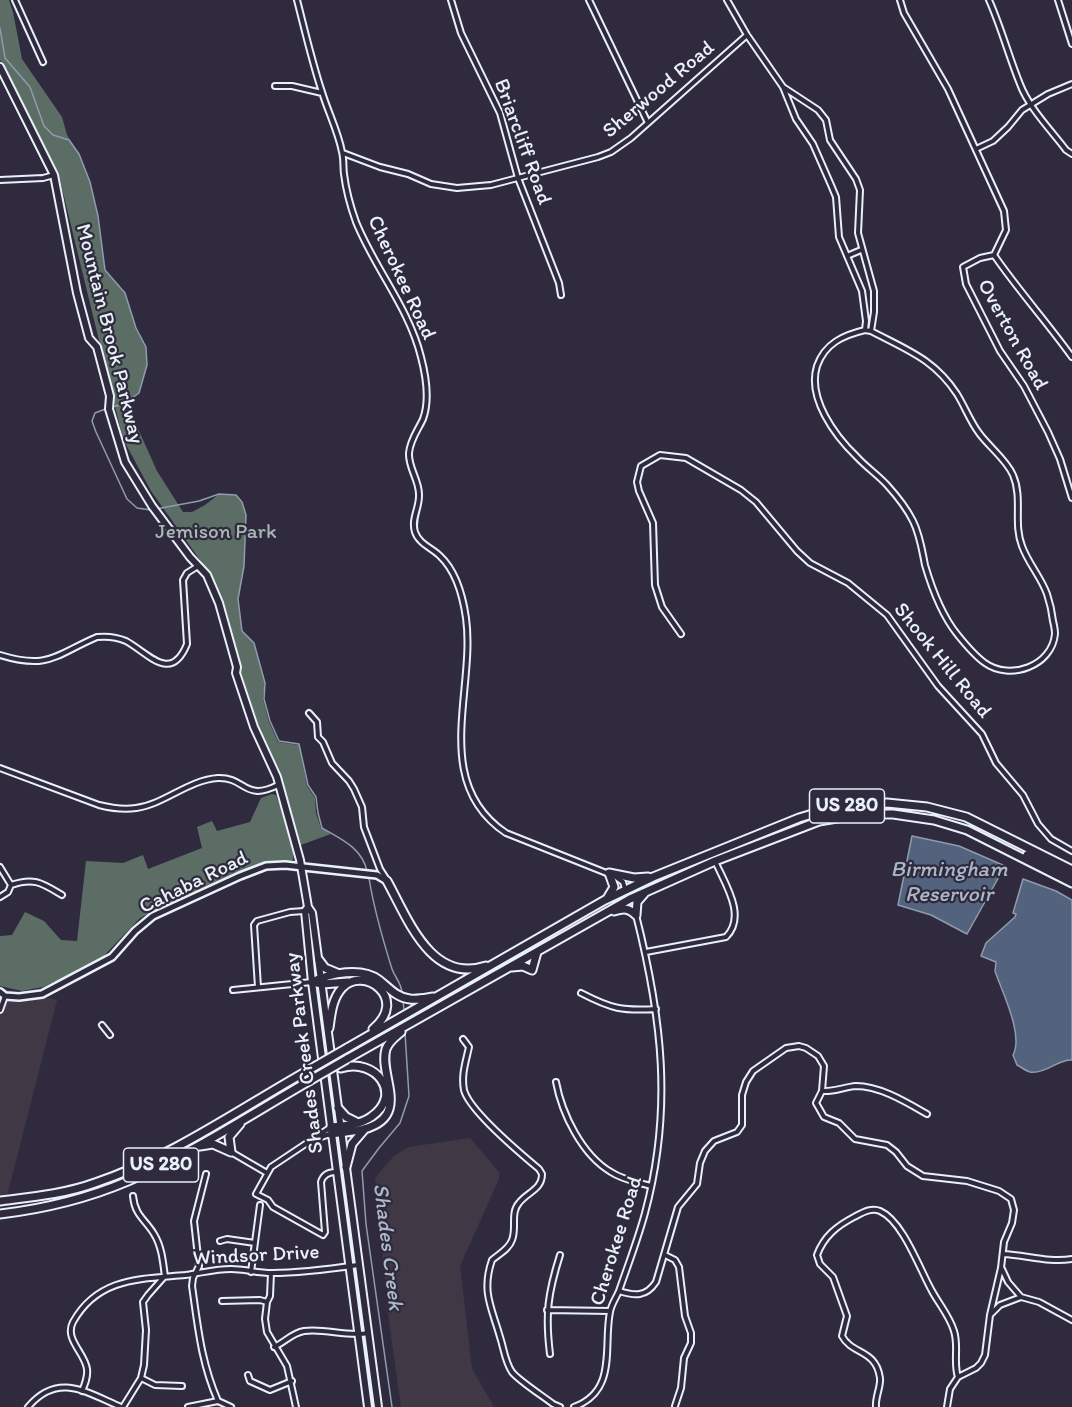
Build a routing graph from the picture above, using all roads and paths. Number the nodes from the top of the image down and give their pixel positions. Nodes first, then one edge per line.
1 (15, 0) edge
2 (297, 0) edge
3 (451, 0) edge
4 (589, 0) edge
5 (727, 0) edge
6 (900, 0) edge
7 (989, 0) edge
8 (1058, 0) edge
9 (747, 34) junction
10 (1072, 44) edge
11 (43, 62) dead end
12 (0, 67) edge
13 (1072, 84) edge
14 (275, 86) dead end
15 (783, 87) junction
16 (322, 93) junction
17 (1031, 104) junction
18 (648, 123) junction
19 (976, 149) junction
20 (342, 153) junction
21 (1072, 154) edge
22 (54, 175) junction
23 (518, 177) junction
24 (0, 180) edge
25 (861, 250) junction
26 (993, 255) junction
27 (847, 256) junction
28 (561, 295) dead end
29 (865, 330) junction
30 (871, 331) junction
31 (1072, 357) edge
32 (1072, 498) edge
33 (199, 565) junction
34 (681, 634) dead end
35 (0, 655) edge
36 (309, 712) dead end
37 (0, 768) edge
38 (278, 785) junction
39 (967, 830) junction
40 (1072, 851) edge
41 (715, 861) junction
42 (285, 865) junction
43 (0, 867) edge
44 (302, 867) junction
45 (1072, 870) edge
46 (609, 873) junction
47 (653, 877) junction
48 (1072, 877) edge
49 (387, 881) junction
50 (304, 882) junction
51 (1072, 883) edge
52 (11, 885) junction
53 (625, 891) junction
54 (647, 891) junction
55 (62, 896) dead end
56 (0, 897) edge
57 (605, 900) junction
58 (306, 909) junction
59 (636, 915) junction
60 (595, 918) junction
61 (552, 943) junction
62 (537, 952) junction
63 (646, 952) junction
64 (319, 960) junction
65 (497, 962) junction
66 (510, 967) junction
67 (340, 974) junction
68 (321, 981) junction
69 (352, 981) junction
70 (312, 982) junction
71 (258, 987) junction
72 (233, 990) dead end
73 (581, 993) dead end
74 (3, 994) edge
75 (436, 997) junction
76 (656, 1009) junction
77 (0, 1010) edge
78 (415, 1020) junction
79 (102, 1025) dead end
80 (328, 1028) junction
81 (110, 1035) dead end
82 (463, 1039) dead end
83 (361, 1040) junction
84 (556, 1082) dead end
85 (309, 1084) junction
86 (387, 1088) junction
87 (822, 1091) junction
88 (338, 1108) junction
89 (927, 1114) dead end
90 (249, 1116) junction
91 (358, 1123) junction
92 (364, 1129) junction
93 (341, 1130) junction
94 (331, 1131) junction
95 (192, 1148) junction
96 (231, 1152) junction
97 (346, 1167) junction
98 (336, 1172) junction
99 (268, 1173) junction
100 (206, 1174) dead end
101 (651, 1186) junction
102 (133, 1196) dead end
103 (0, 1201) edge
104 (260, 1205) dead end
105 (0, 1214) edge
106 (220, 1241) dead end
107 (255, 1244) junction
108 (1002, 1254) junction
109 (560, 1255) dead end
110 (665, 1255) junction
111 (1072, 1259) edge
112 (359, 1265) junction
113 (348, 1266) junction
114 (1002, 1268) junction
115 (250, 1272) junction
116 (271, 1273) junction
117 (196, 1274) junction
118 (165, 1277) junction
119 (618, 1291) junction
120 (1021, 1297) junction
121 (222, 1301) dead end
122 (267, 1302) junction
123 (548, 1311) junction
124 (610, 1311) junction
125 (990, 1316) junction
126 (1072, 1320) edge
127 (369, 1333) junction
128 (358, 1335) junction
129 (274, 1347) junction
130 (550, 1354) dead end
131 (248, 1376) dead end
132 (958, 1377) junction
133 (141, 1378) junction
134 (292, 1381) junction
135 (182, 1386) dead end
136 (82, 1391) junction
137 (218, 1401) junction
138 (577, 1406) edge
139 (675, 1406) edge
140 (28, 1407) edge
141 (122, 1407) edge
142 (188, 1407) edge
143 (231, 1407) edge
144 (296, 1407) edge
145 (368, 1407) edge
146 (378, 1407) edge
147 (560, 1407) edge
148 (876, 1407) edge
149 (946, 1407) edge

1 - 11 street
2 - 16 street, Cherokee Road
3 - 23 street, Briarcliff Road
4 - 18 street
5 - 9 street
6 - 19 street
7 - 17 street
8 - 10 street
9 - 15 street
9 - 18 street, Sherwood Road
12 - 22 main road, Mountain Brook Parkway
13 - 17 street
14 - 16 street
15 - 25 street
15 - 27 street
16 - 20 street, Cherokee Road
17 - 19 street
17 - 21 street
18 - 23 street, Sherwood Road
19 - 26 street
20 - 23 street, Sherwood Road
20 - 46 street, Cherokee Road
22 - 24 street
22 - 33 main road, Mountain Brook Parkway
23 - 28 street, Briarcliff Road
25 - 27 street
25 - 30 street
26 - 31 street, Overton Road
26 - 32 street, Overton Road
27 - 29 street
29 - 30 street
29 - 30 street
33 - 35 street
33 - 38 main road, Mountain Brook Parkway
34 - 40 street, Shook Hill Road
36 - 49 street
37 - 38 street
38 - 44 main road, Mountain Brook Parkway
39 - 41 highway, US 280
39 - 48 highway
39 - 51 highway, US 280
41 - 54 highway, US 280
41 - 63 street
42 - 44 street, Cahaba Road
42 - 50 street
42 - 74 street, Cahaba Road
43 - 52 street
44 - 49 street, Cahaba Road
44 - 50 main road, Shades Creek Parkway
45 - 47 highway, US 280
46 - 47 highway
46 - 53 street, Cherokee Road
46 - 57 highway
47 - 53 highway, US 280
49 - 65 highway
50 - 58 main road, Shades Creek Parkway
52 - 55 street
52 - 56 street
53 - 57 highway, US 280
53 - 61 highway
54 - 59 highway
54 - 60 highway, US 280
57 - 65 highway, US 280
58 - 64 main road, Shades Creek Parkway
58 - 70 main road, Shades Creek Parkway
58 - 71 street
59 - 60 highway
59 - 63 street, Cherokee Road
60 - 61 highway, US 280
61 - 62 highway, US 280
62 - 66 highway, US 280
62 - 66 highway
63 - 76 street, Cherokee Road
64 - 67 highway
64 - 68 main road, Shades Creek Parkway
65 - 75 highway, US 280
66 - 78 highway, US 280
67 - 68 highway
67 - 75 highway
68 - 69 highway
68 - 70 highway
68 - 80 main road, Shades Creek Parkway
69 - 80 highway
69 - 83 highway
70 - 71 street
70 - 94 main road, Shades Creek Parkway
71 - 72 street
73 - 76 street
74 - 77 street
75 - 83 highway, US 280
76 - 101 street, Cherokee Road
78 - 85 highway, US 280, bridge
78 - 86 highway
79 - 81 street
80 - 88 main road, Shades Creek Parkway
82 - 147 street
83 - 103 highway, US 280, bridge
84 - 101 street
85 - 86 highway
85 - 90 highway, US 280
86 - 91 highway
86 - 92 highway
87 - 89 street
87 - 108 street
87 - 110 street
88 - 91 highway
88 - 93 main road, Shades Creek Parkway
90 - 95 highway, US 280
90 - 96 highway
91 - 93 highway
92 - 93 highway
92 - 97 highway
93 - 94 highway
93 - 97 main road, Shades Creek Parkway
94 - 98 main road, Shades Creek Parkway
94 - 99 street
95 - 96 highway
95 - 105 highway, US 280
96 - 99 street
97 - 112 main road, Shades Creek Parkway
98 - 99 street
98 - 113 main road, Shades Creek Parkway
100 - 117 street
101 - 119 street, Cherokee Road
102 - 118 street
104 - 107 street
106 - 107 street
107 - 115 street
108 - 111 street
108 - 114 street
109 - 123 street
110 - 119 street
110 - 139 street
112 - 113 street
112 - 127 main road, Shades Creek Parkway
113 - 116 street, Windsor Drive
113 - 128 main road, Shades Creek Parkway
114 - 120 street
114 - 125 street
115 - 116 street, Windsor Drive
115 - 117 street, Windsor Drive
116 - 122 street
117 - 118 street, Windsor Drive
117 - 137 street
118 - 133 street, Windsor Drive
118 - 136 street
119 - 124 street, Cherokee Road
120 - 125 street
120 - 126 street
121 - 122 street
122 - 129 street
123 - 124 street
123 - 130 street
124 - 138 street, Cherokee Road
125 - 132 street
127 - 128 street
127 - 146 main road, Shades Creek Parkway
128 - 129 street
128 - 145 main road, Shades Creek Parkway
129 - 134 street
131 - 134 street
132 - 148 street
132 - 149 street
133 - 135 street
133 - 141 street, Windsor Drive
134 - 144 street
136 - 140 street
136 - 141 street
137 - 142 street
137 - 143 street

